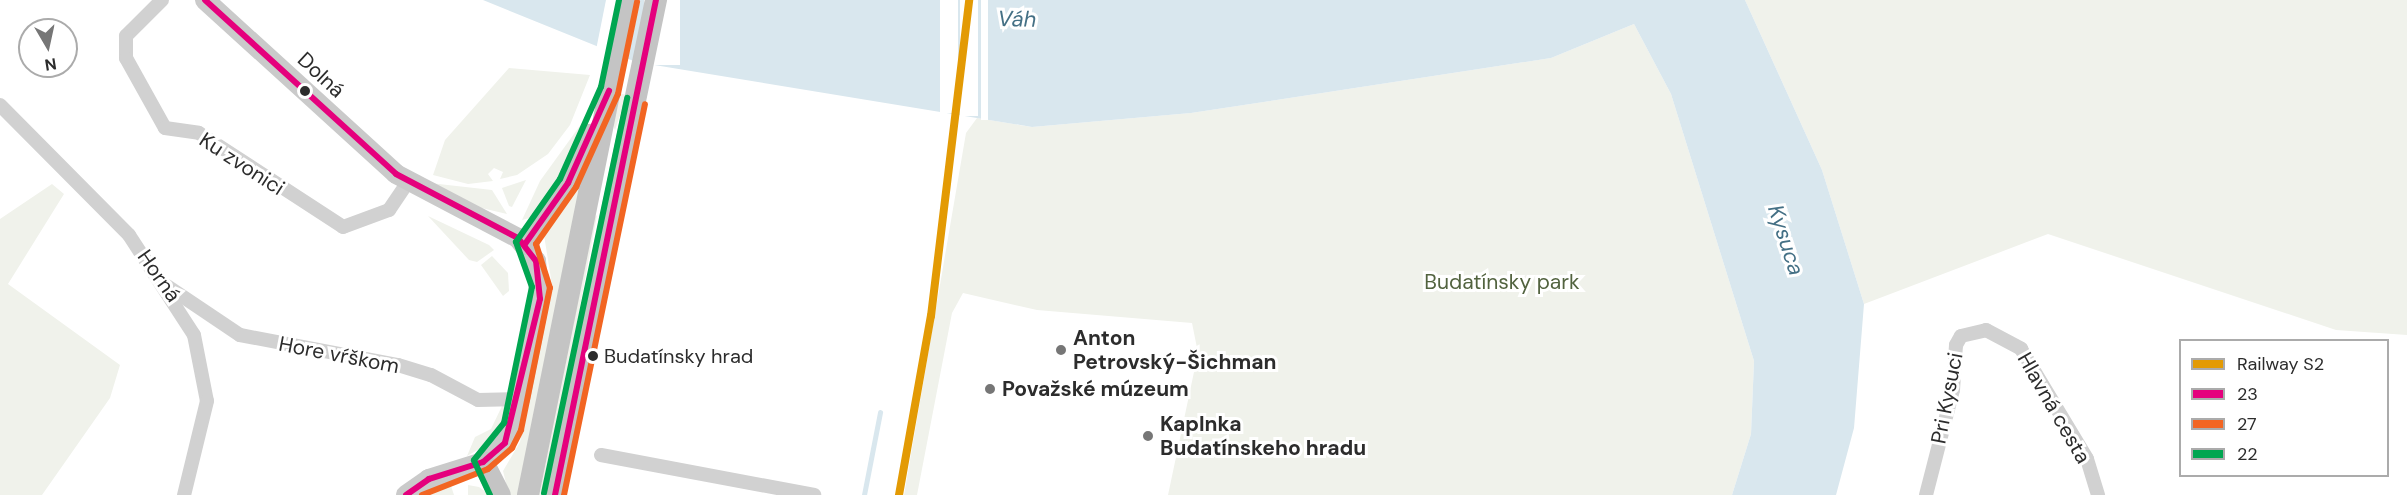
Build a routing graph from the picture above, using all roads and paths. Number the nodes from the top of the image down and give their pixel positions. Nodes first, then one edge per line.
1 (162, 0) edge
2 (205, 0) edge
3 (628, 0) edge
4 (656, 0) edge
5 (610, 90) junction
6 (0, 105) edge
7 (408, 182) junction
8 (525, 244) junction
9 (167, 286) junction
10 (1961, 336) joint
11 (520, 399) junction
12 (601, 455) dead end
13 (483, 462) junction
14 (783, 492) edge
15 (554, 494) edge
16 (184, 495) edge
17 (406, 495) edge
18 (500, 495) edge
19 (528, 495) edge
20 (814, 495) edge
21 (1926, 495) edge
22 (2098, 495) edge

1 - 7 street, Ku zvonici
2 - 7 main road, Dolná
3 - 5 main road
4 - 15 main road
5 - 8 main road
5 - 19 main road
6 - 9 street, Horná
7 - 8 main road, Dolná
8 - 11 main road
9 - 11 street, Hore vŕškom
9 - 16 street, Horná
10 - 21 street, Pri Kysuci
10 - 22 street, Hlavná cesta
11 - 13 main road
12 - 14 street
13 - 17 main road
13 - 18 main road
14 - 20 street

